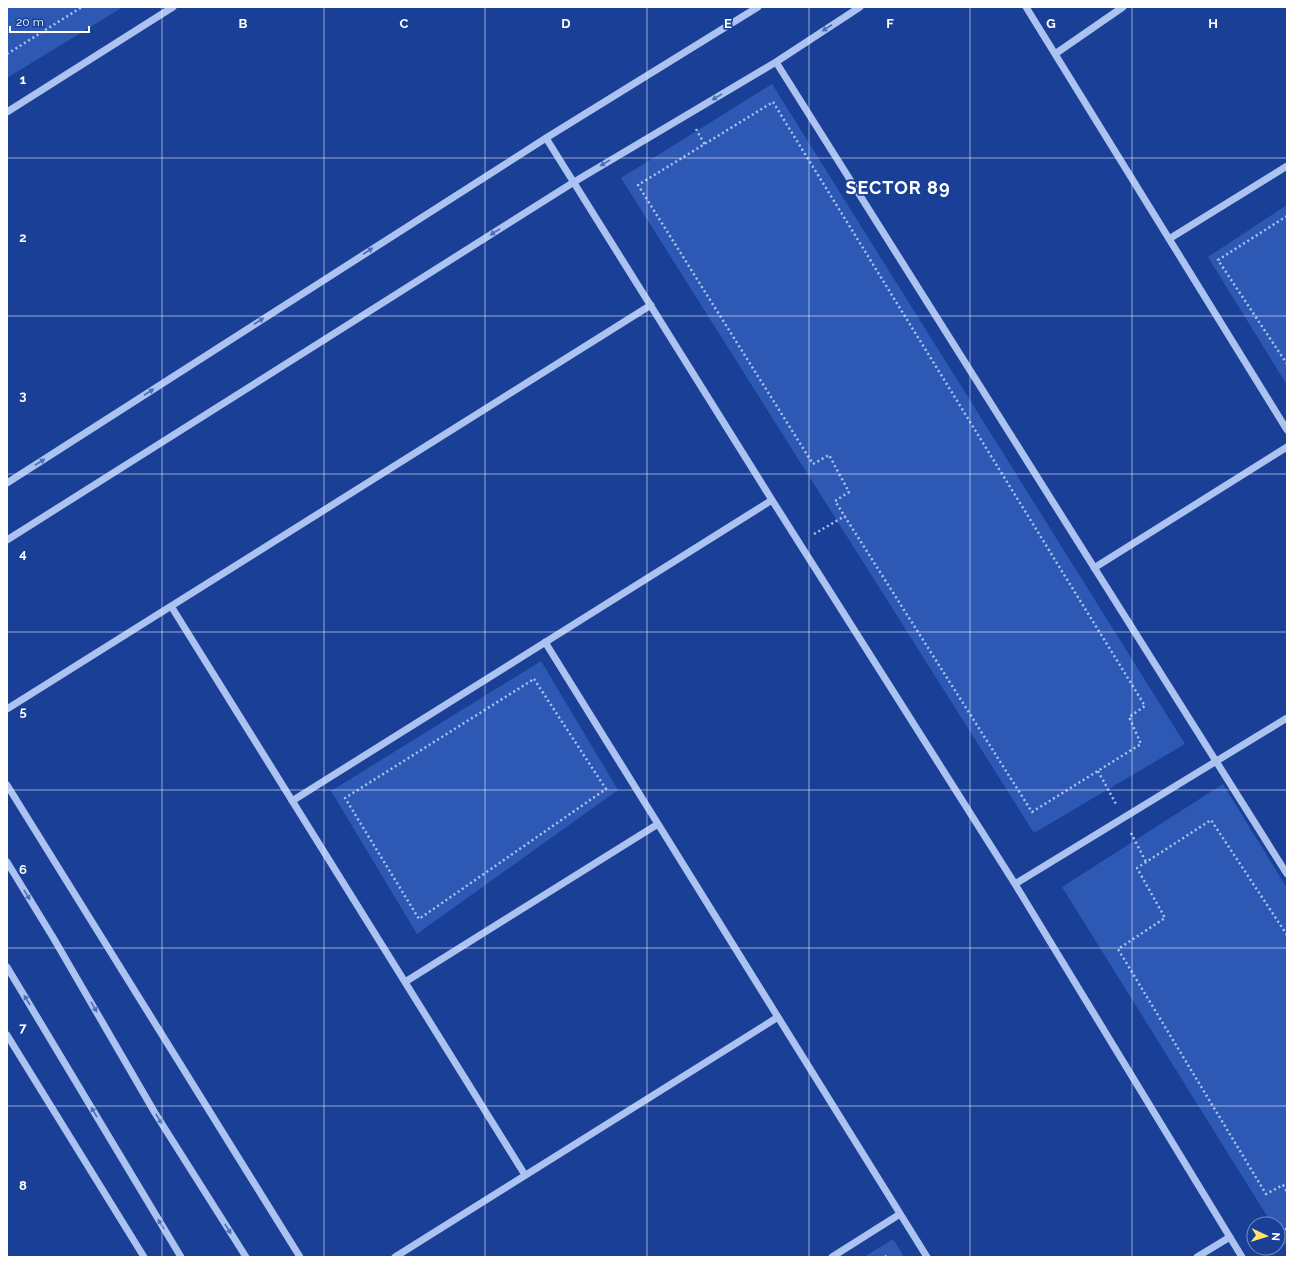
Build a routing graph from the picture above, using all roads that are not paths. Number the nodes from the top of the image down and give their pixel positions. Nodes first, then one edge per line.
1 (173, 7) edge
2 (758, 7) edge
3 (860, 7) edge
4 (1026, 7) edge
5 (1123, 7) edge
6 (1055, 54) junction
7 (776, 62) junction
8 (7, 112) edge
9 (546, 138) junction
10 (1287, 166) edge
11 (574, 182) junction
12 (1169, 239) junction
13 (651, 305) junction
14 (1287, 430) edge
15 (1287, 448) edge
16 (7, 483) edge
17 (772, 500) junction
18 (7, 540) edge
19 (1094, 568) junction
20 (171, 606) junction
21 (545, 642) junction
22 (7, 709) edge
23 (1287, 718) edge
24 (1216, 761) junction
25 (7, 784) edge
26 (292, 801) junction
27 (658, 824) junction
28 (7, 862) edge
29 (1287, 874) edge
30 (1015, 884) junction
31 (7, 967) edge
32 (405, 982) junction
33 (778, 1017) junction
34 (7, 1034) edge
35 (525, 1176) junction
36 (900, 1214) junction
37 (1230, 1237) junction
38 (144, 1257) edge
39 (181, 1257) edge
40 (246, 1257) edge
41 (300, 1257) edge
42 (395, 1257) edge
43 (832, 1257) edge
44 (927, 1257) edge
45 (1197, 1257) edge
46 (1242, 1257) edge

1 - 8 street
2 - 9 street
3 -> 7 street
4 - 6 street
5 - 6 street
6 - 12 street
7 -> 11 street
7 - 19 street
9 - 11 street
16 -> 9 street
10 - 12 street
11 - 13 street
11 -> 18 street
12 - 14 street
13 - 17 street
13 - 20 street
15 - 19 street
17 - 21 street
17 - 30 street
19 - 24 street
20 - 22 street
20 - 26 street
21 - 26 street
21 - 27 street
23 - 24 street
24 - 29 street
24 - 30 street
25 - 41 street
26 - 32 street
27 - 32 street
27 - 33 street
28 -> 40 street
30 - 37 street
39 -> 31 street
32 - 35 street
33 - 35 street
33 - 36 street
34 - 38 street
35 - 42 street
36 - 43 street
36 - 44 street
37 - 45 street
37 - 46 street

